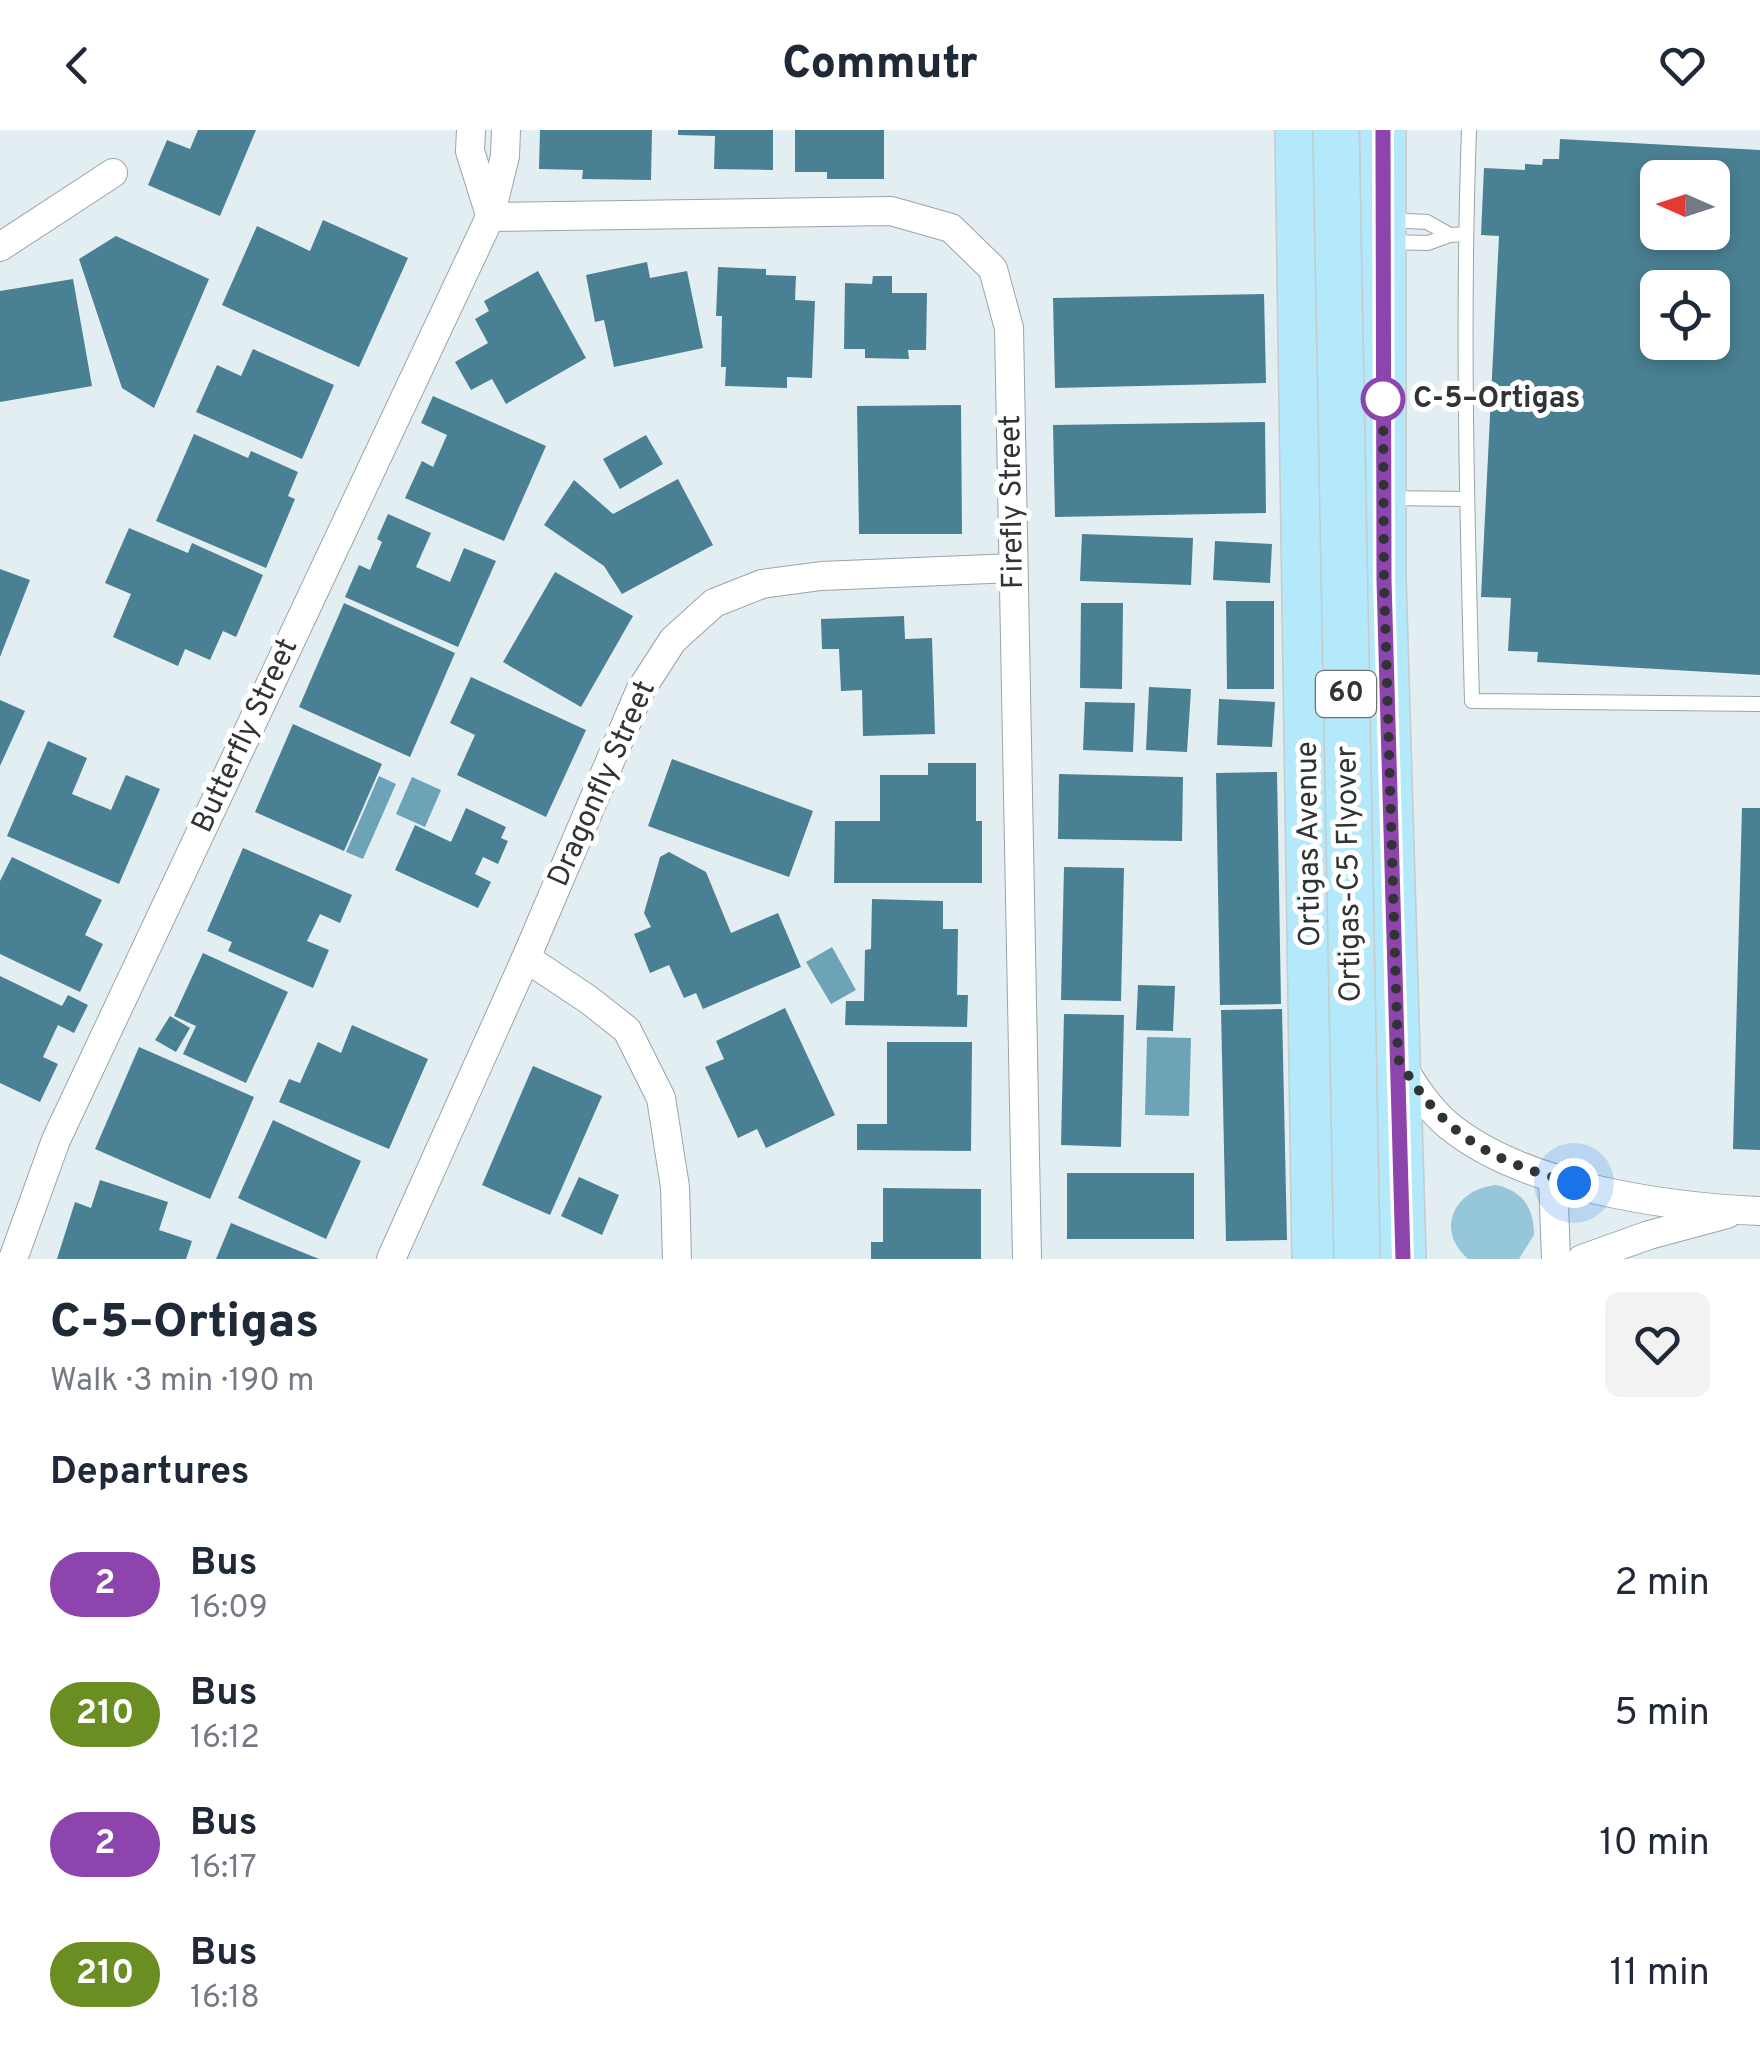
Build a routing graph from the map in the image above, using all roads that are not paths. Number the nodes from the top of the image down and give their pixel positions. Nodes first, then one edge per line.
1 (470, 130) edge
2 (506, 130) edge
3 (1298, 130) edge
4 (1336, 130) edge
5 (1383, 130) edge
6 (1469, 130) edge
7 (113, 174) dead end
8 (490, 217) junction
9 (1384, 231) junction
10 (1458, 234) junction
11 (0, 248) edge
12 (1466, 499) junction
13 (1382, 508) junction
14 (1304, 520) junction
15 (1013, 568) junction
16 (1384, 580) junction
17 (1306, 583) junction
18 (1760, 704) edge
19 (526, 958) junction
20 (1398, 1059) junction
21 (1553, 1178) junction
22 (1751, 1210) edge
23 (13, 1259) edge
24 (391, 1259) edge
25 (677, 1259) edge
26 (1026, 1259) edge
27 (1315, 1259) edge
28 (1357, 1259) edge
29 (1403, 1259) edge
30 (1556, 1259) edge
31 (1582, 1259) edge

1 - 8 street
2 - 8 street, Butterfly Street
3 - 14 main road, Ortigas Avenue / 60
4 - 28 main road, Ortigas-C5 Flyover / 60, bridge
5 - 9 main road, 60
6 - 10 lane
7 - 11 street
8 - 15 street, Firefly Street
8 - 23 street, Butterfly Street
9 - 10 lane
9 - 10 lane
9 - 13 main road, 60
10 - 12 lane
12 - 13 lane
12 - 18 lane
13 - 14 main road
13 - 16 main road, 60
14 - 17 main road, Ortigas Avenue / 60
15 - 19 street, Dragonfly Street
15 - 26 street, Firefly Street
16 - 17 main road
16 - 20 main road, 60
17 - 27 main road, Ortigas Avenue / 60
19 - 24 street, Dragonfly Street
19 - 25 street
20 - 21 street
20 - 29 main road, 60
21 - 22 street
21 - 30 street
22 - 31 street

